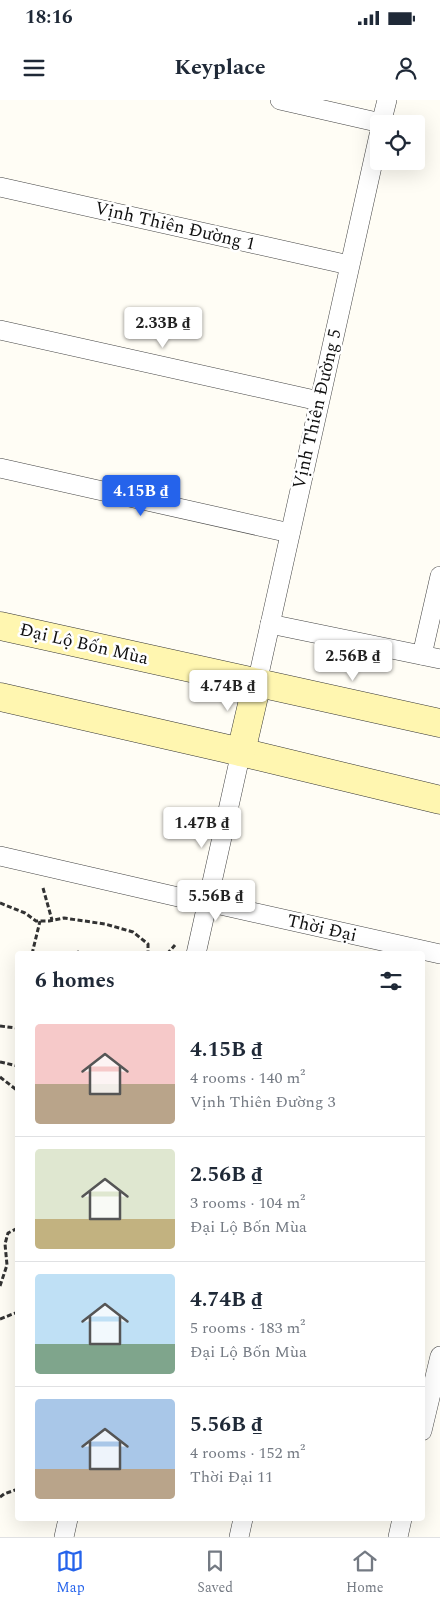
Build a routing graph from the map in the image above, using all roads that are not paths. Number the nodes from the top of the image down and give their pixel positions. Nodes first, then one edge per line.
1 (280, 100) edge
2 (387, 100) edge
3 (383, 115) edge
4 (370, 121) edge
5 (371, 170) edge
6 (0, 187) edge
7 (349, 265) junction
8 (0, 330) edge
9 (319, 401) junction
10 (0, 468) edge
11 (290, 534) junction
12 (440, 576) edge
13 (270, 624) junction
14 (0, 626) edge
15 (431, 657) edge
16 (256, 683) junction
17 (0, 697) edge
18 (440, 723) edge
19 (241, 752) junction
20 (440, 800) edge
21 (0, 856) edge
22 (207, 902) junction
23 (367, 946) edge
24 (197, 951) edge
25 (413, 951) edge
26 (425, 952) edge
27 (440, 954) edge
28 (440, 1356) edge
29 (425, 1418) edge
30 (68, 1521) edge
31 (243, 1521) edge
32 (402, 1521) edge
33 (64, 1537) edge
34 (239, 1537) edge
35 (398, 1537) edge

1 - 4 street
2 - 3 street
5 - 7 street, Vịnh Thiên Đường 5
6 - 7 street, Vịnh Thiên Đường 1
7 - 9 street, Vịnh Thiên Đường 5
8 - 9 street
9 - 11 street, Vịnh Thiên Đường 5
10 - 11 street
11 - 13 street, Vịnh Thiên Đường 5
12 - 15 street
13 - 15 street
13 - 16 street, Vịnh Thiên Đường 5
14 - 16 main road, Đại Lộ Bốn Mùa
16 - 18 main road, Đại Lộ Bốn Mùa
16 - 19 main road
17 - 19 main road
19 - 20 main road
19 - 22 street
21 - 22 street, Thời Đại
22 - 23 street, Thời Đại
22 - 24 street
23 - 25 street, Thời Đại
26 - 27 street, Thời Đại
28 - 29 street
30 - 33 street
31 - 34 street
32 - 35 street

